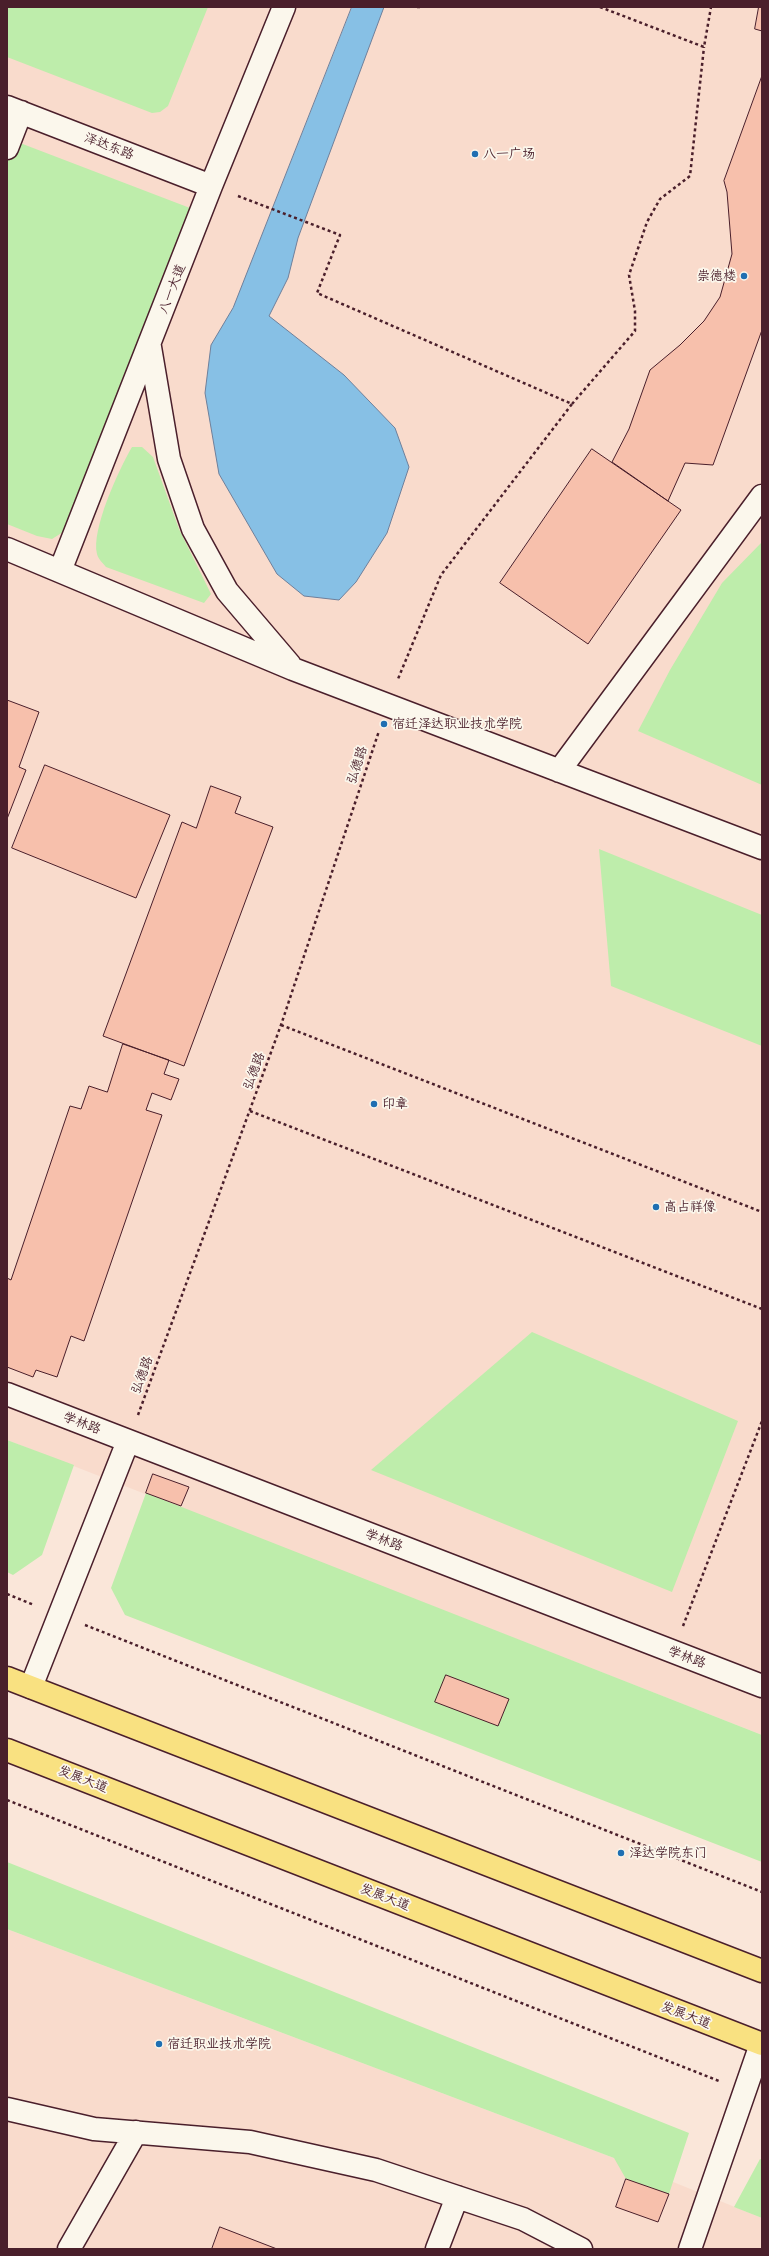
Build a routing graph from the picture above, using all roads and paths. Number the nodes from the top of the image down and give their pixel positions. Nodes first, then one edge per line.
1 (284, 7) edge
2 (600, 7) edge
3 (711, 7) edge
4 (704, 47) junction
5 (14, 109) edge
6 (7, 148) edge
7 (211, 186) junction
8 (150, 346) junction
9 (572, 404) junction
10 (762, 496) edge
11 (7, 549) edge
12 (60, 571) junction
13 (293, 669) junction
14 (388, 705) junction
15 (559, 770) junction
16 (762, 848) edge
17 (281, 1025) junction
18 (250, 1111) junction
19 (762, 1212) edge
20 (762, 1310) edge
21 (7, 1394) edge
22 (762, 1421) edge
23 (128, 1441) junction
24 (7, 1594) edge
25 (60, 1615) junction
26 (673, 1651) junction
27 (7, 1678) edge
28 (762, 1686) edge
29 (31, 1687) junction
30 (7, 1750) edge
31 (7, 1800) edge
32 (762, 1892) edge
33 (762, 1971) edge
34 (762, 2044) edge
35 (745, 2091) junction
36 (7, 2109) edge
37 (136, 2132) junction
38 (457, 2197) junction
39 (69, 2249) edge
40 (437, 2249) edge
41 (581, 2249) edge
42 (690, 2249) edge

1 - 7 lane, 八一大道
2 - 4 path
3 - 4 path, 弘德路
4 - 9 path, 弘德路
5 - 6 lane
5 - 7 lane, 泽达东路
7 - 8 lane, 八一大道
7 - 9 path
8 - 12 lane, 八一大道
8 - 13 lane
9 - 14 path, 弘德路
10 - 15 lane
11 - 12 lane
12 - 13 lane
13 - 14 lane
14 - 15 lane
14 - 17 path, 弘德路
15 - 16 lane
17 - 18 path, 弘德路
17 - 19 path
18 - 20 path
18 - 23 path, 弘德路
21 - 23 lane, 学林路
22 - 26 path
23 - 25 lane
23 - 26 lane, 学林路
24 - 25 path
25 - 29 lane
25 - 32 path
26 - 28 lane, 学林路
27 - 29 main road
29 - 33 main road
30 - 34 main road, 发展大道
31 - 35 path
34 - 35 lane
35 - 42 lane
36 - 37 lane
37 - 38 lane
37 - 39 lane
38 - 40 lane
38 - 41 lane

